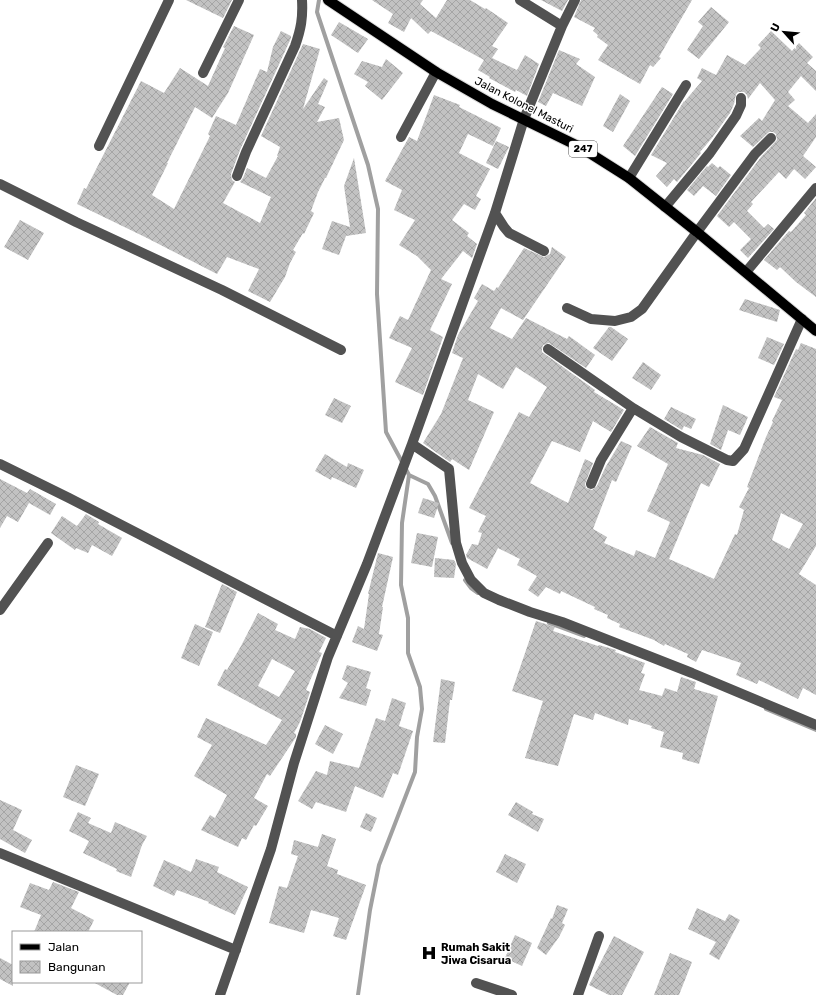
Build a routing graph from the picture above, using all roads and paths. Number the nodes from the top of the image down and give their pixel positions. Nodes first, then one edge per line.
1 (169, 0) edge
2 (239, 0) edge
3 (302, 0) edge
4 (328, 0) edge
5 (520, 0) edge
6 (575, 0) edge
7 (562, 26) junction
8 (436, 72) junction
9 (203, 73) dead end
10 (686, 85) dead end
11 (740, 98) dead end
12 (524, 119) junction
13 (401, 137) dead end
14 (770, 138) dead end
15 (99, 146) dead end
16 (238, 176) dead end
17 (629, 178) junction
18 (0, 184) edge
19 (816, 188) edge
20 (665, 206) junction
21 (495, 213) junction
22 (697, 232) junction
23 (544, 251) dead end
24 (746, 272) junction
25 (567, 308) dead end
26 (802, 319) junction
27 (816, 331) edge
28 (548, 349) dead end
29 (341, 350) dead end
30 (633, 408) junction
31 (412, 444) junction
32 (0, 464) edge
33 (591, 484) dead end
34 (48, 543) dead end
35 (0, 610) edge
36 (337, 636) junction
37 (816, 725) edge
38 (0, 853) edge
39 (599, 936) dead end
40 (236, 950) junction
41 (476, 983) dead end
42 (220, 995) edge
43 (512, 995) edge
44 (578, 995) edge

1 - 15 street
2 - 9 street
3 - 16 street
4 - 8 main road, Jalan Kolonel Masturi / 247
5 - 7 street
6 - 7 street
7 - 12 street
8 - 12 main road, Jalan Kolonel Masturi / 247
8 - 13 street
10 - 17 street
11 - 20 street
12 - 17 main road, Jalan Kolonel Masturi / 247
12 - 21 street
14 - 22 street
17 - 20 main road, Jalan Kolonel Masturi / 247
18 - 29 street
19 - 24 street
20 - 22 main road, Jalan Kolonel Masturi / 247
21 - 23 street
21 - 31 street
22 - 24 main road, Jalan Kolonel Masturi / 247
22 - 25 street
24 - 26 main road, Jalan Kolonel Masturi / 247
26 - 27 main road, Jalan Kolonel Masturi / 247
26 - 30 street
28 - 30 street
30 - 33 street
31 - 36 street
31 - 37 street
32 - 36 street
34 - 35 street
36 - 40 street
38 - 40 street
39 - 44 street
40 - 42 street
41 - 43 street

